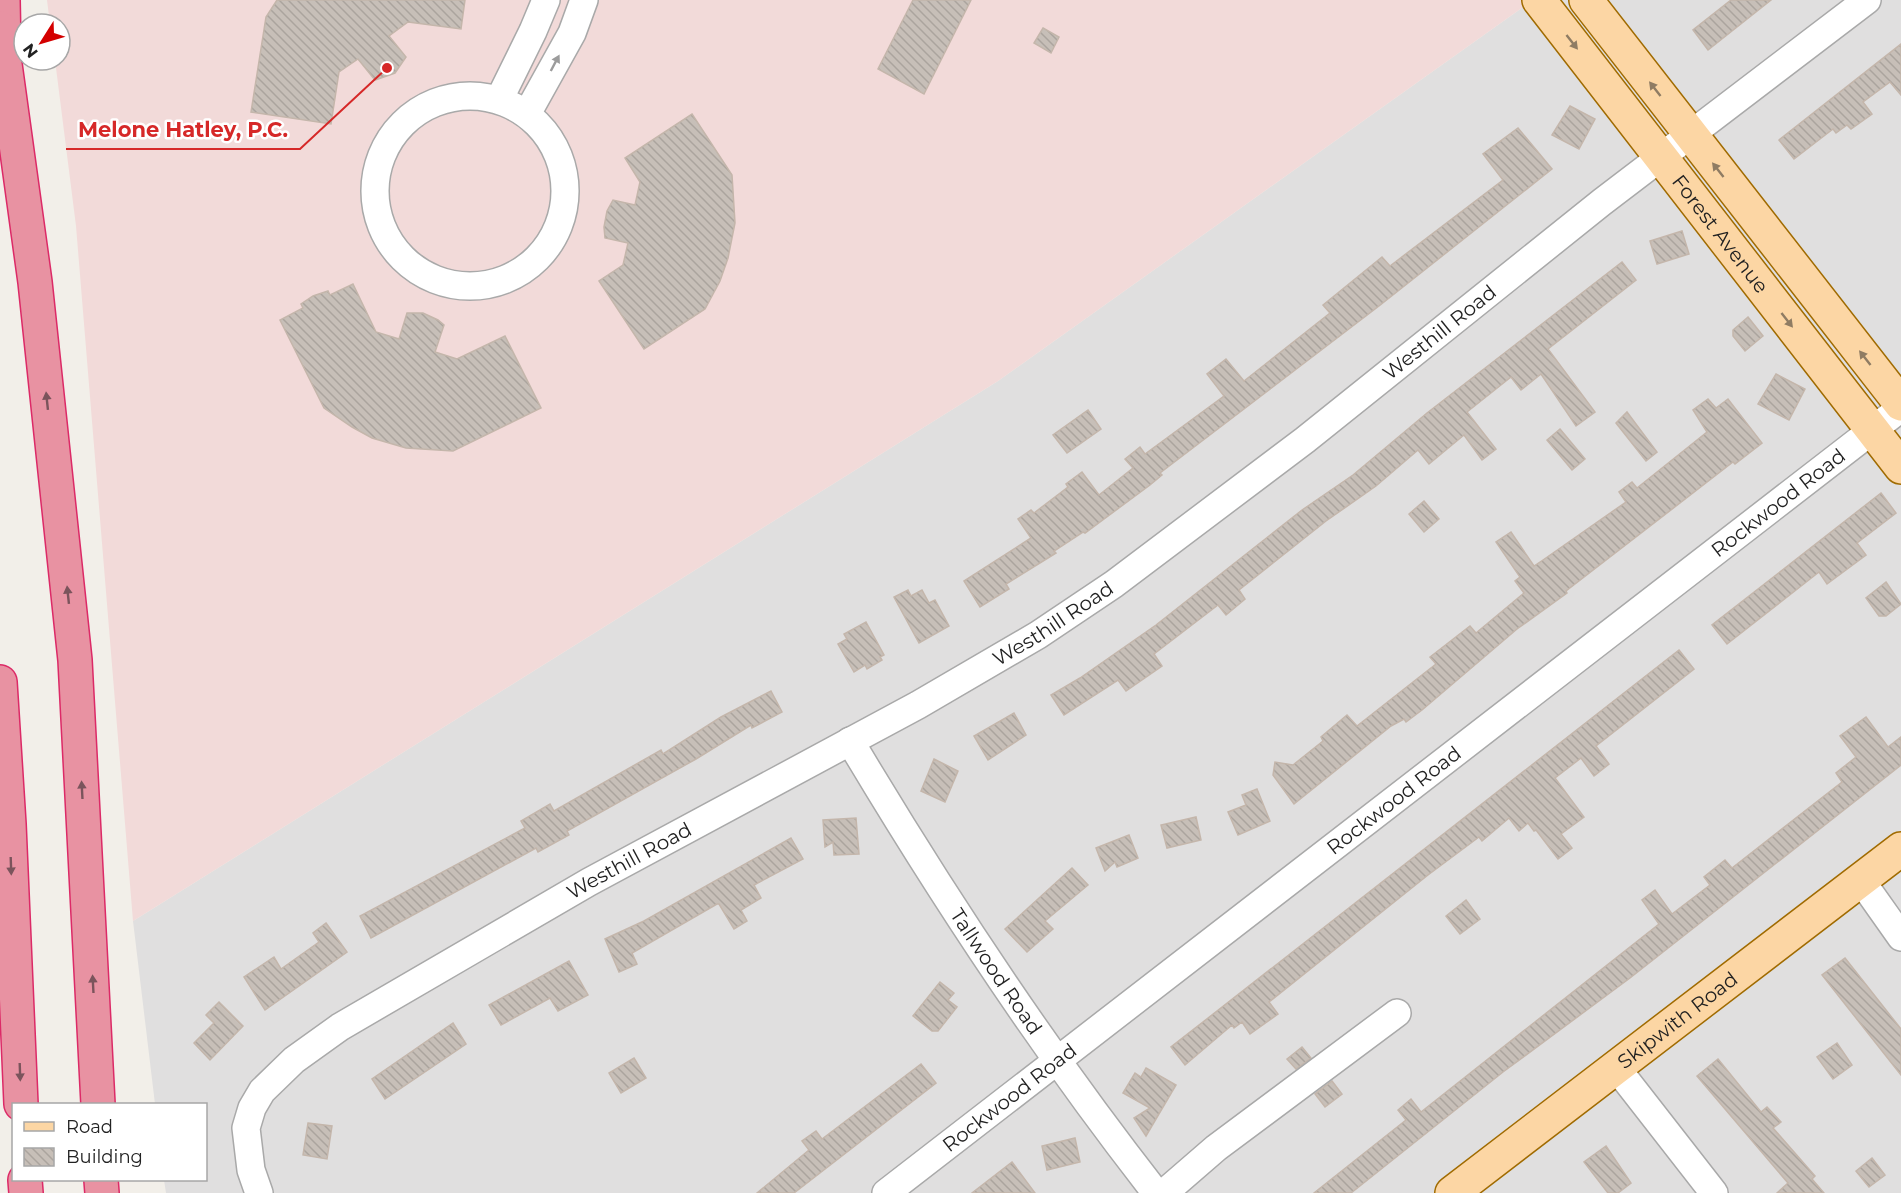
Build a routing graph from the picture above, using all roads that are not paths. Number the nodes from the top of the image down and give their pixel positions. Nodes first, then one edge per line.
1 (3, 0) edge
2 (546, 0) edge
3 (584, 0) edge
4 (1539, 0) edge
5 (1586, 0) edge
6 (1867, 0) edge
7 (2, 41) edge
8 (499, 99) junction
9 (528, 114) junction
10 (1691, 135) junction
11 (1661, 158) junction
12 (1901, 406) edge
13 (1872, 430) junction
14 (1901, 467) edge
15 (0, 681) edge
16 (850, 741) junction
17 (1901, 849) edge
18 (1860, 879) junction
19 (1901, 937) edge
20 (1397, 1013) dead end
21 (1057, 1059) junction
22 (1615, 1066) junction
23 (21, 1103) edge
24 (98, 1103) edge
25 (259, 1193) edge
26 (886, 1193) edge
27 (1156, 1193) edge
28 (1164, 1193) edge
29 (1452, 1193) edge
30 (1714, 1193) edge

1 - 7 highway
2 - 8 street
9 -> 3 street
4 -> 11 main road, Forest Avenue
10 -> 5 main road, Forest Avenue
6 - 10 street, Westhill Road
24 -> 7 highway
8 - 9 street
8 - 9 street
10 - 11 street, Westhill Road
12 -> 10 main road, Forest Avenue
11 -> 13 main road, Forest Avenue
11 - 16 street, Westhill Road
12 - 13 street, Rockwood Road
13 - 14 main road, Forest Avenue
13 - 21 street, Rockwood Road
15 -> 23 highway
16 - 21 street, Tallwood Road
16 - 25 street, Westhill Road
17 - 18 main road, Skipwith Road
18 - 19 street
18 - 22 main road, Skipwith Road
20 - 28 street
21 - 26 street, Rockwood Road
21 - 27 street, Tallwood Road
22 - 29 main road, Skipwith Road
22 - 30 street

